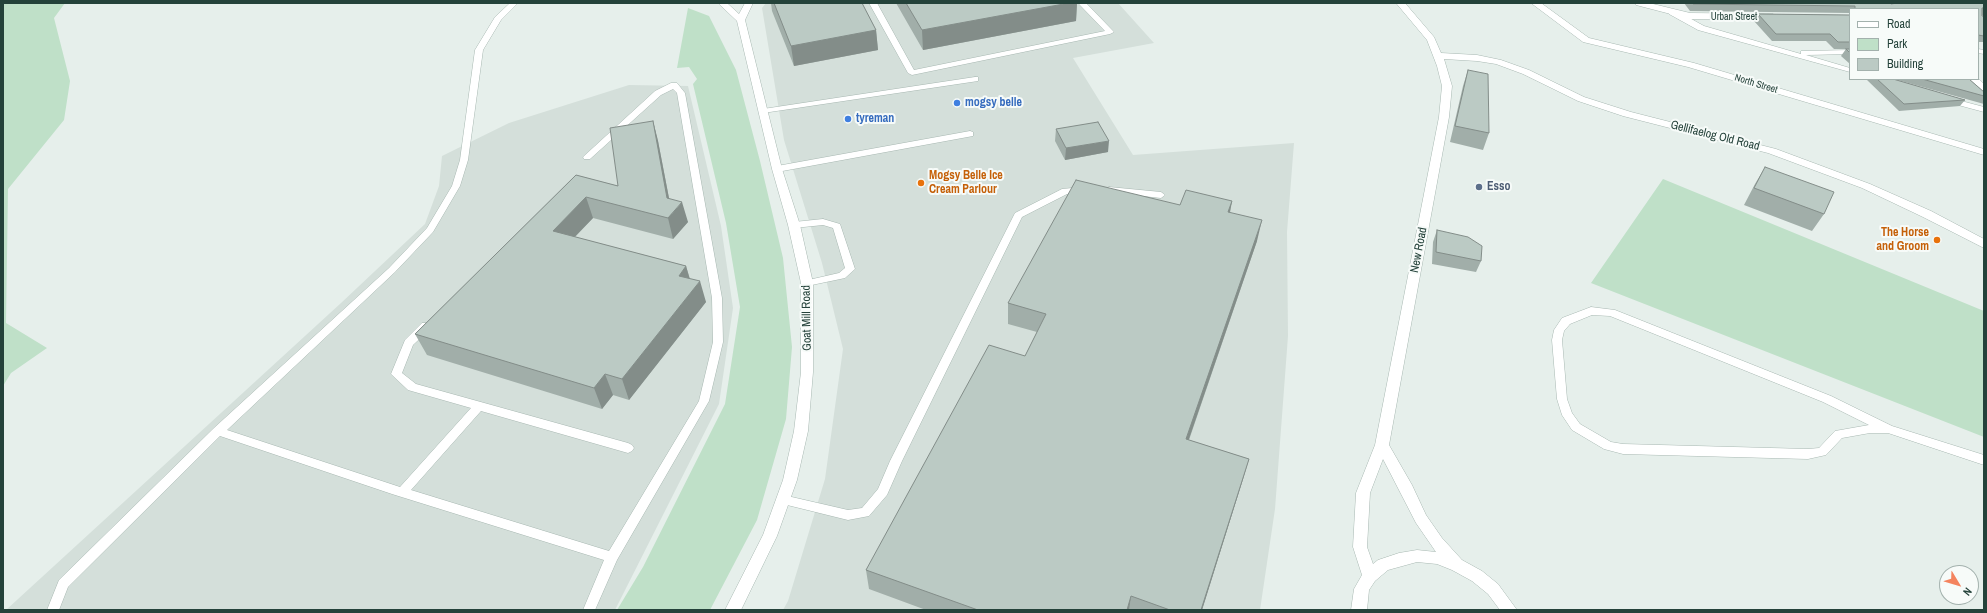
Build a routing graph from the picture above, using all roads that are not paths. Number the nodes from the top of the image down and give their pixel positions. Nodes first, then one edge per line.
1 (514, 3) edge
2 (722, 3) edge
3 (749, 3) edge
4 (873, 3) edge
5 (1082, 3) edge
6 (1400, 3) edge
7 (1535, 3) edge
8 (1639, 3) edge
9 (1672, 12) junction
10 (1781, 17) edge
11 (742, 20) junction
12 (1849, 52) edge
13 (1794, 53) junction
14 (1438, 56) junction
15 (1849, 70) edge
16 (975, 79) dead end
17 (1974, 80) edge
18 (1984, 89) edge
19 (1940, 97) edge
20 (1984, 110) edge
21 (763, 111) junction
22 (970, 134) dead end
23 (1984, 152) edge
24 (587, 157) dead end
25 (777, 169) junction
26 (1161, 195) dead end
27 (794, 226) junction
28 (1984, 244) edge
29 (807, 283) junction
30 (431, 321) edge
31 (479, 406) junction
32 (1888, 429) junction
33 (218, 431) junction
34 (1382, 445) junction
35 (628, 448) dead end
36 (1984, 460) edge
37 (402, 492) junction
38 (783, 500) junction
39 (612, 557) junction
40 (1457, 565) junction
41 (1370, 576) junction
42 (1505, 604) edge
43 (53, 610) edge
44 (589, 610) edge
45 (733, 610) edge
46 (1359, 610) edge
47 (1516, 610) edge

1 - 33 lane
2 - 11 street
3 - 11 street
4 - 5 lane
6 - 14 street, New Road
7 - 23 street, North Street
8 - 9 street, Urban Street
9 - 10 street, Urban Street
9 - 13 lane
11 - 21 street, Goat Mill Road
12 - 13 lane
13 - 15 lane
14 - 28 street, Gellifaelog Old Road
14 - 34 street, New Road
16 - 21 lane
17 - 18 street
19 - 20 lane
21 - 25 street, Goat Mill Road
22 - 25 lane
24 - 39 lane
25 - 27 street, Goat Mill Road
26 - 38 lane
27 - 29 street, Goat Mill Road
27 - 29 lane
29 - 38 street, Goat Mill Road
30 - 31 lane
31 - 35 lane
31 - 37 lane
32 - 32 lane
32 - 36 lane
33 - 37 lane
33 - 43 lane
34 - 40 street
34 - 41 street, New Road
37 - 39 lane
38 - 45 street, Goat Mill Road
39 - 44 lane
40 - 41 street
40 - 42 street
41 - 46 street
42 - 47 street

